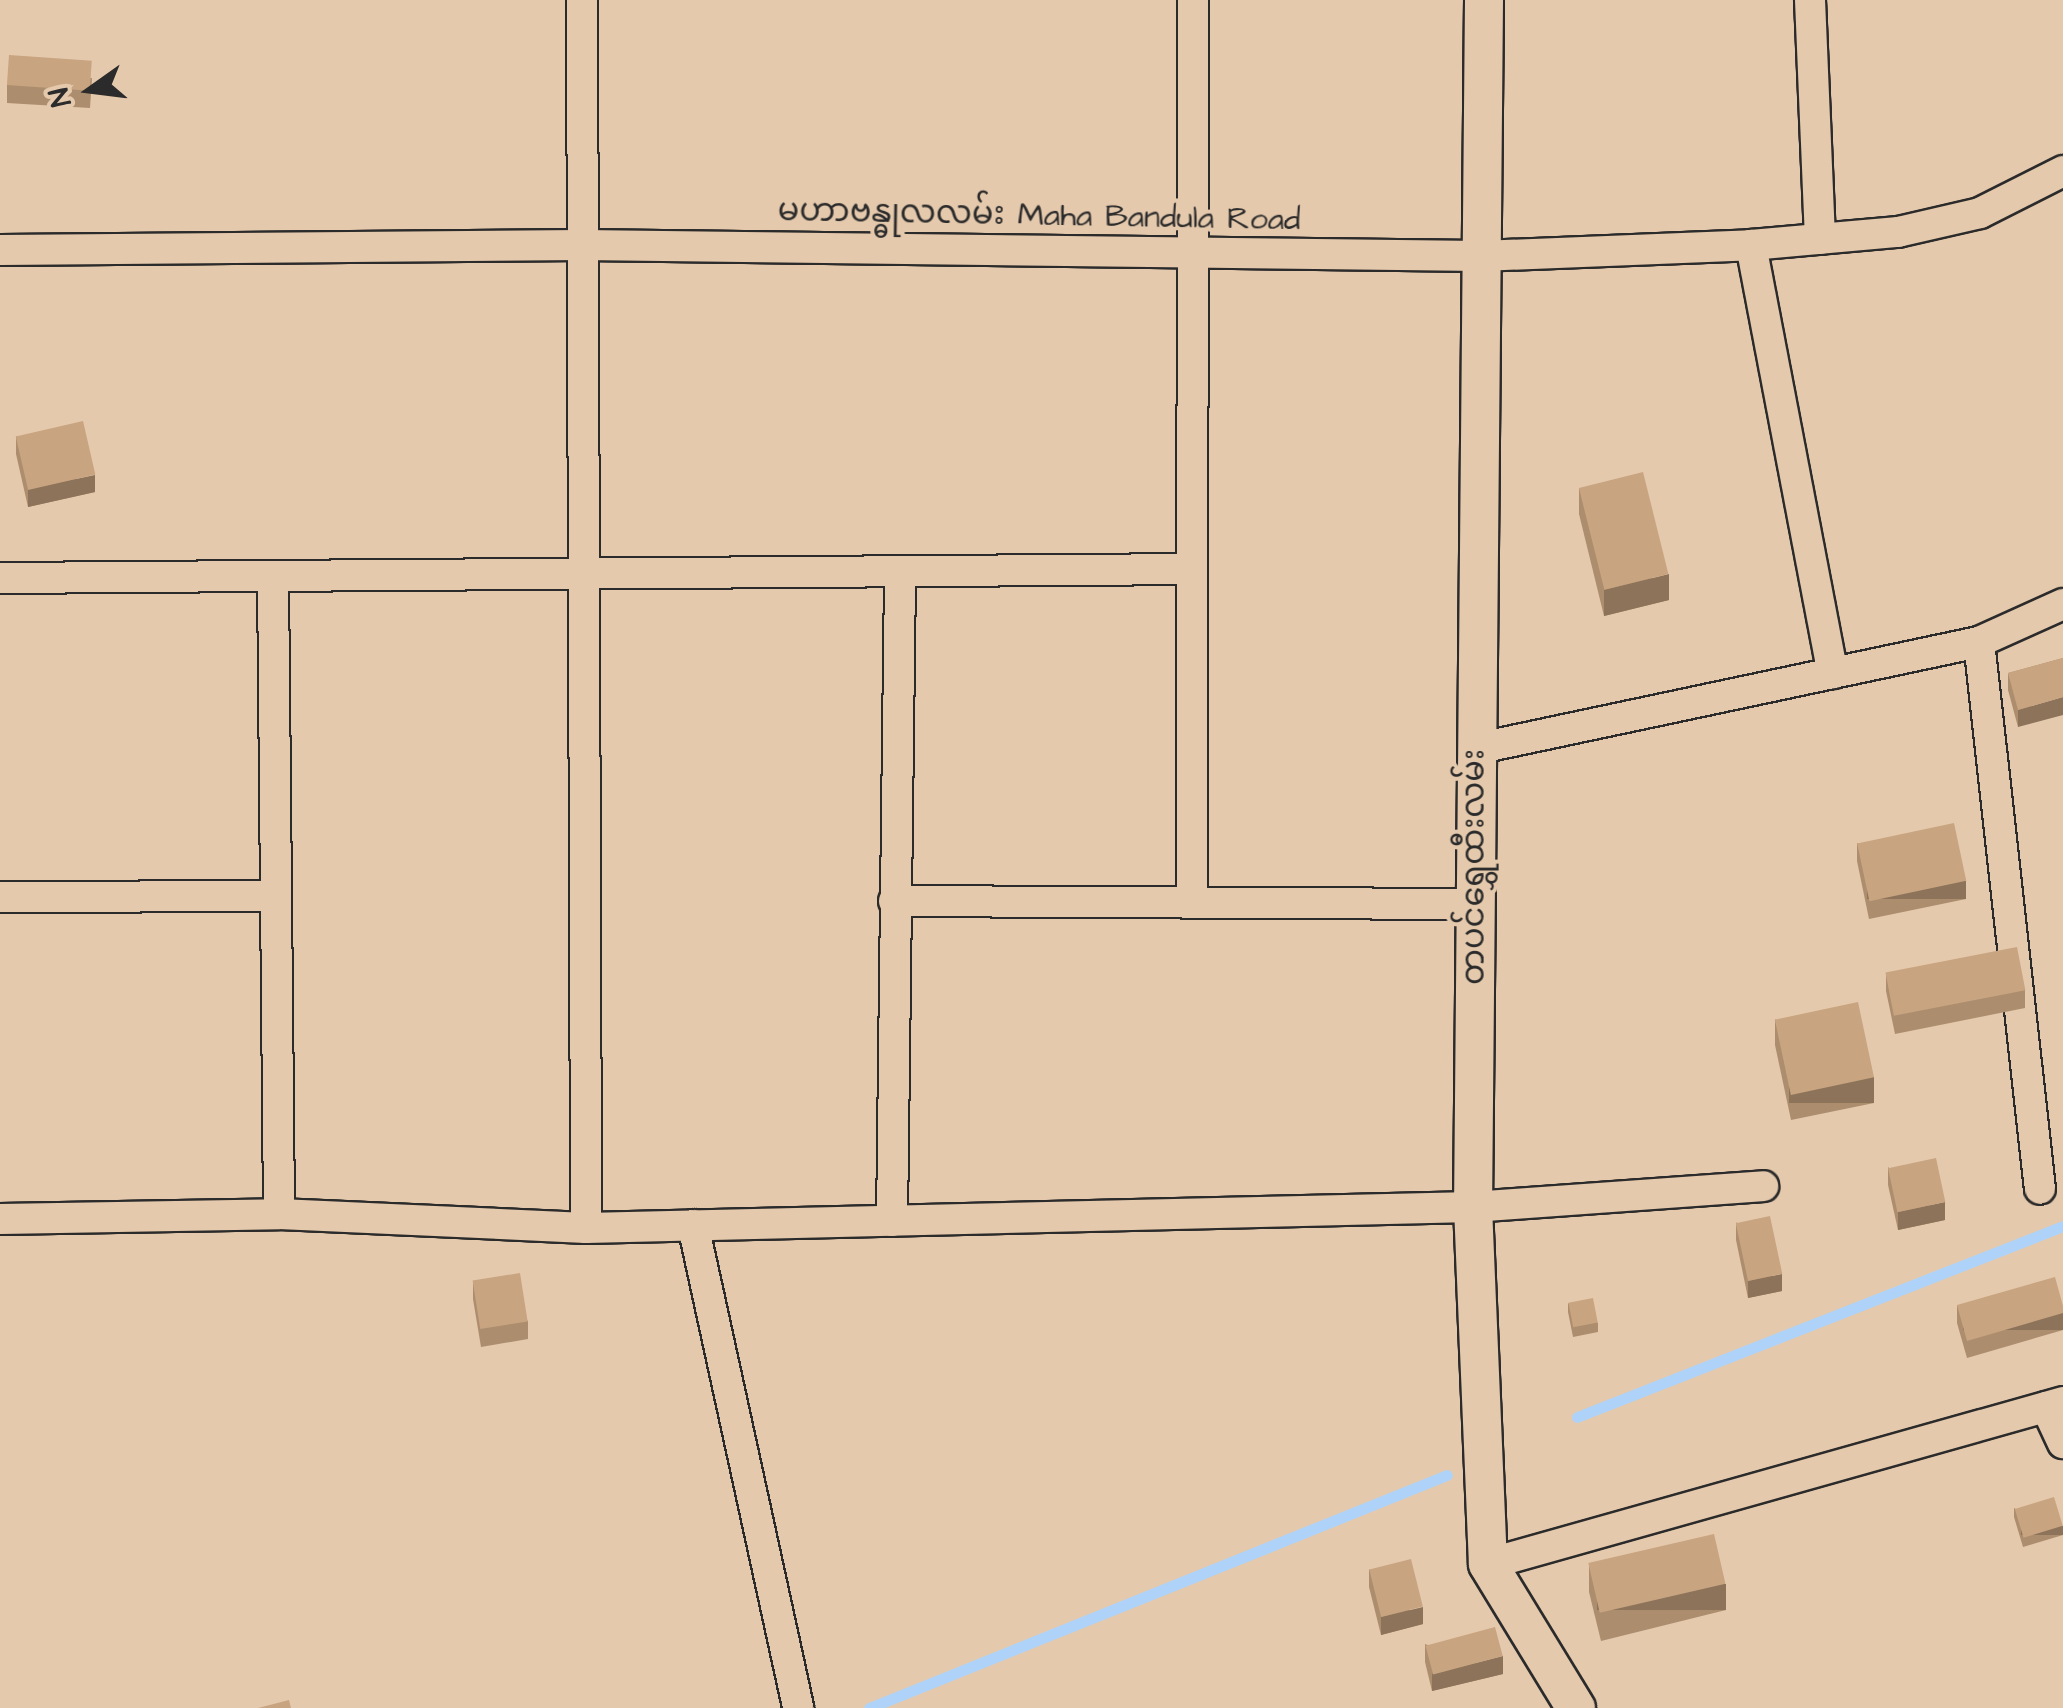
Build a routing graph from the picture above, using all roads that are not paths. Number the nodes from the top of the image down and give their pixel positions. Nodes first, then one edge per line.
1 (582, 0) edge
2 (1193, 0) edge
3 (1484, 0) edge
4 (1810, 0) edge
5 (2063, 171) edge
6 (1820, 238) junction
7 (582, 244) junction
8 (1751, 245) junction
9 (0, 250) edge
10 (1192, 254) junction
11 (1482, 256) junction
12 (1192, 569) junction
13 (900, 571) junction
14 (583, 574) junction
15 (272, 576) junction
16 (0, 578) edge
17 (2063, 604) edge
18 (1979, 642) junction
19 (1833, 674) junction
20 (1475, 748) junction
21 (276, 896) junction
22 (0, 897) edge
23 (894, 901) junction
24 (1192, 902) junction
25 (1475, 904) junction
26 (1762, 1186) dead end
27 (2040, 1190) dead end
28 (1473, 1208) junction
29 (279, 1214) junction
30 (0, 1219) edge
31 (892, 1221) junction
32 (693, 1225) junction
33 (586, 1228) junction
34 (2055, 1404) edge
35 (2063, 1443) edge
36 (1488, 1564) junction
37 (798, 1708) edge
38 (1576, 1708) edge

1 - 7 street
2 - 10 street
3 - 11 street, တပင်ရွှေထီးလမ်း
4 - 6 street
5 - 6 street, မဟာဗန္ဓုလလမ်း Maha Bandula Road
6 - 8 street, မဟာဗန္ဓုလလမ်း Maha Bandula Road
7 - 9 street, မဟာဗန္ဓုလလမ်း Maha Bandula Road
7 - 10 street, မဟာဗန္ဓုလလမ်း Maha Bandula Road
7 - 14 street
8 - 11 street, မဟာဗန္ဓုလလမ်း Maha Bandula Road
8 - 19 street
10 - 11 street, မဟာဗန္ဓုလလမ်း Maha Bandula Road
10 - 12 street
11 - 20 street, တပင်ရွှေထီးလမ်း
12 - 13 street
12 - 24 street
13 - 14 street
13 - 23 street
14 - 15 street
14 - 33 street
15 - 16 street
15 - 21 street
17 - 18 street
18 - 19 street
18 - 27 street
19 - 20 street
20 - 25 street, တပင်ရွှေထီးလမ်း
21 - 22 street
21 - 29 street
23 - 24 street
23 - 31 street
24 - 25 street
25 - 28 street, တပင်ရွှေထီးလမ်း
26 - 28 street
28 - 31 street
28 - 36 street, တပင်ရွှေထီးလမ်း
29 - 30 street
29 - 33 street
31 - 32 street
32 - 33 street
32 - 37 street
34 - 35 street
34 - 36 street
36 - 38 street, တပင်ရွှေထီးလမ်း

